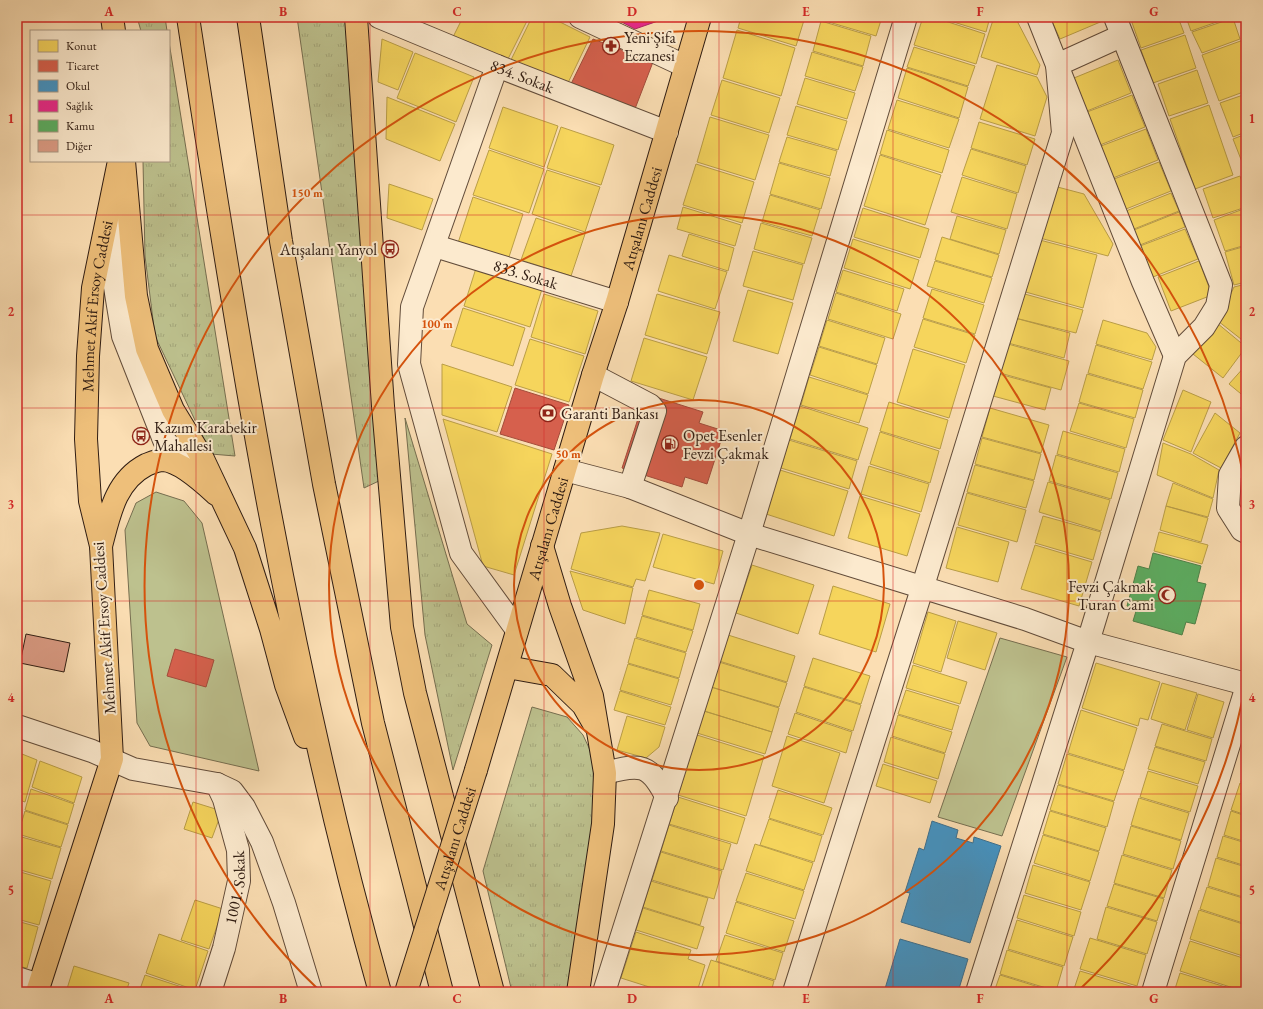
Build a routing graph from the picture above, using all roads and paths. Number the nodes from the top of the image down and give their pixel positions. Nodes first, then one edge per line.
1 (112, 17) edge
2 (188, 17) edge
3 (248, 17) edge
4 (356, 17) edge
5 (379, 17) edge
6 (580, 17) edge
7 (700, 17) edge
8 (906, 17) edge
9 (1038, 17) edge
10 (1118, 27) edge
11 (114, 30) edge
12 (1057, 65) junction
13 (497, 66) junction
14 (685, 66) junction
15 (666, 132) junction
16 (119, 162) edge
17 (119, 162) edge
18 (124, 162) edge
19 (434, 246) junction
20 (617, 302) junction
21 (1175, 356) junction
22 (593, 375) junction
23 (1246, 447) edge
24 (565, 470) junction
25 (630, 487) junction
26 (222, 500) junction
27 (1246, 532) edge
28 (749, 534) junction
29 (101, 546) junction
30 (542, 546) junction
31 (922, 589) junction
32 (518, 630) junction
33 (1088, 642) junction
34 (507, 667) junction
35 (1246, 684) edge
36 (1246, 689) edge
37 (17, 726) edge
38 (598, 732) junction
39 (112, 759) junction
40 (605, 773) junction
41 (217, 784) junction
42 (667, 798) junction
43 (340, 838) junction
44 (17, 978) edge
45 (38, 988) edge
46 (210, 992) edge
47 (311, 992) edge
48 (380, 992) edge
49 (406, 992) edge
50 (442, 992) edge
51 (492, 992) edge
52 (578, 992) edge
53 (604, 992) edge
54 (794, 992) edge
55 (977, 992) edge
56 (1153, 992) edge

1 - 11 main road
2 - 43 main road
3 - 50 main road
4 - 51 main road
5 - 13 street, 834. Sokak
6 - 14 street
7 - 14 main road, Atışalanı Caddesi
8 - 28 street
9 - 12 street
10 - 12 street
10 - 21 street
12 - 21 street
12 - 31 street
13 - 15 street, 834. Sokak
13 - 19 street
14 - 15 main road, Atışalanı Caddesi
15 - 20 main road, Atışalanı Caddesi
16 - 26 street
17 - 29 main road, Mehmet Akif Ersoy Caddesi
18 - 26 main road
19 - 20 street, 833. Sokak
19 - 32 street
20 - 22 main road, Atışalanı Caddesi
21 - 33 street
22 - 24 main road, Atışalanı Caddesi
22 - 25 street
23 - 27 street
24 - 25 street
24 - 30 main road, Atışalanı Caddesi
25 - 28 street
26 - 29 main road
26 - 43 main road
28 - 31 street
28 - 42 street
29 - 39 main road, Mehmet Akif Ersoy Caddesi
30 - 32 main road, Atışalanı Caddesi
30 - 38 main road
31 - 33 street
31 - 54 street
32 - 34 main road, Atışalanı Caddesi
33 - 35 street
33 - 55 street
34 - 38 main road
34 - 49 main road, Atışalanı Caddesi, bridge
36 - 56 street
37 - 39 street
38 - 40 main road
39 - 41 street
39 - 45 main road, Mehmet Akif Ersoy Caddesi
40 - 42 street
40 - 52 main road
41 - 46 street, 1001. Sokak
41 - 47 street
42 - 53 street
43 - 48 main road
44 - 45 street

